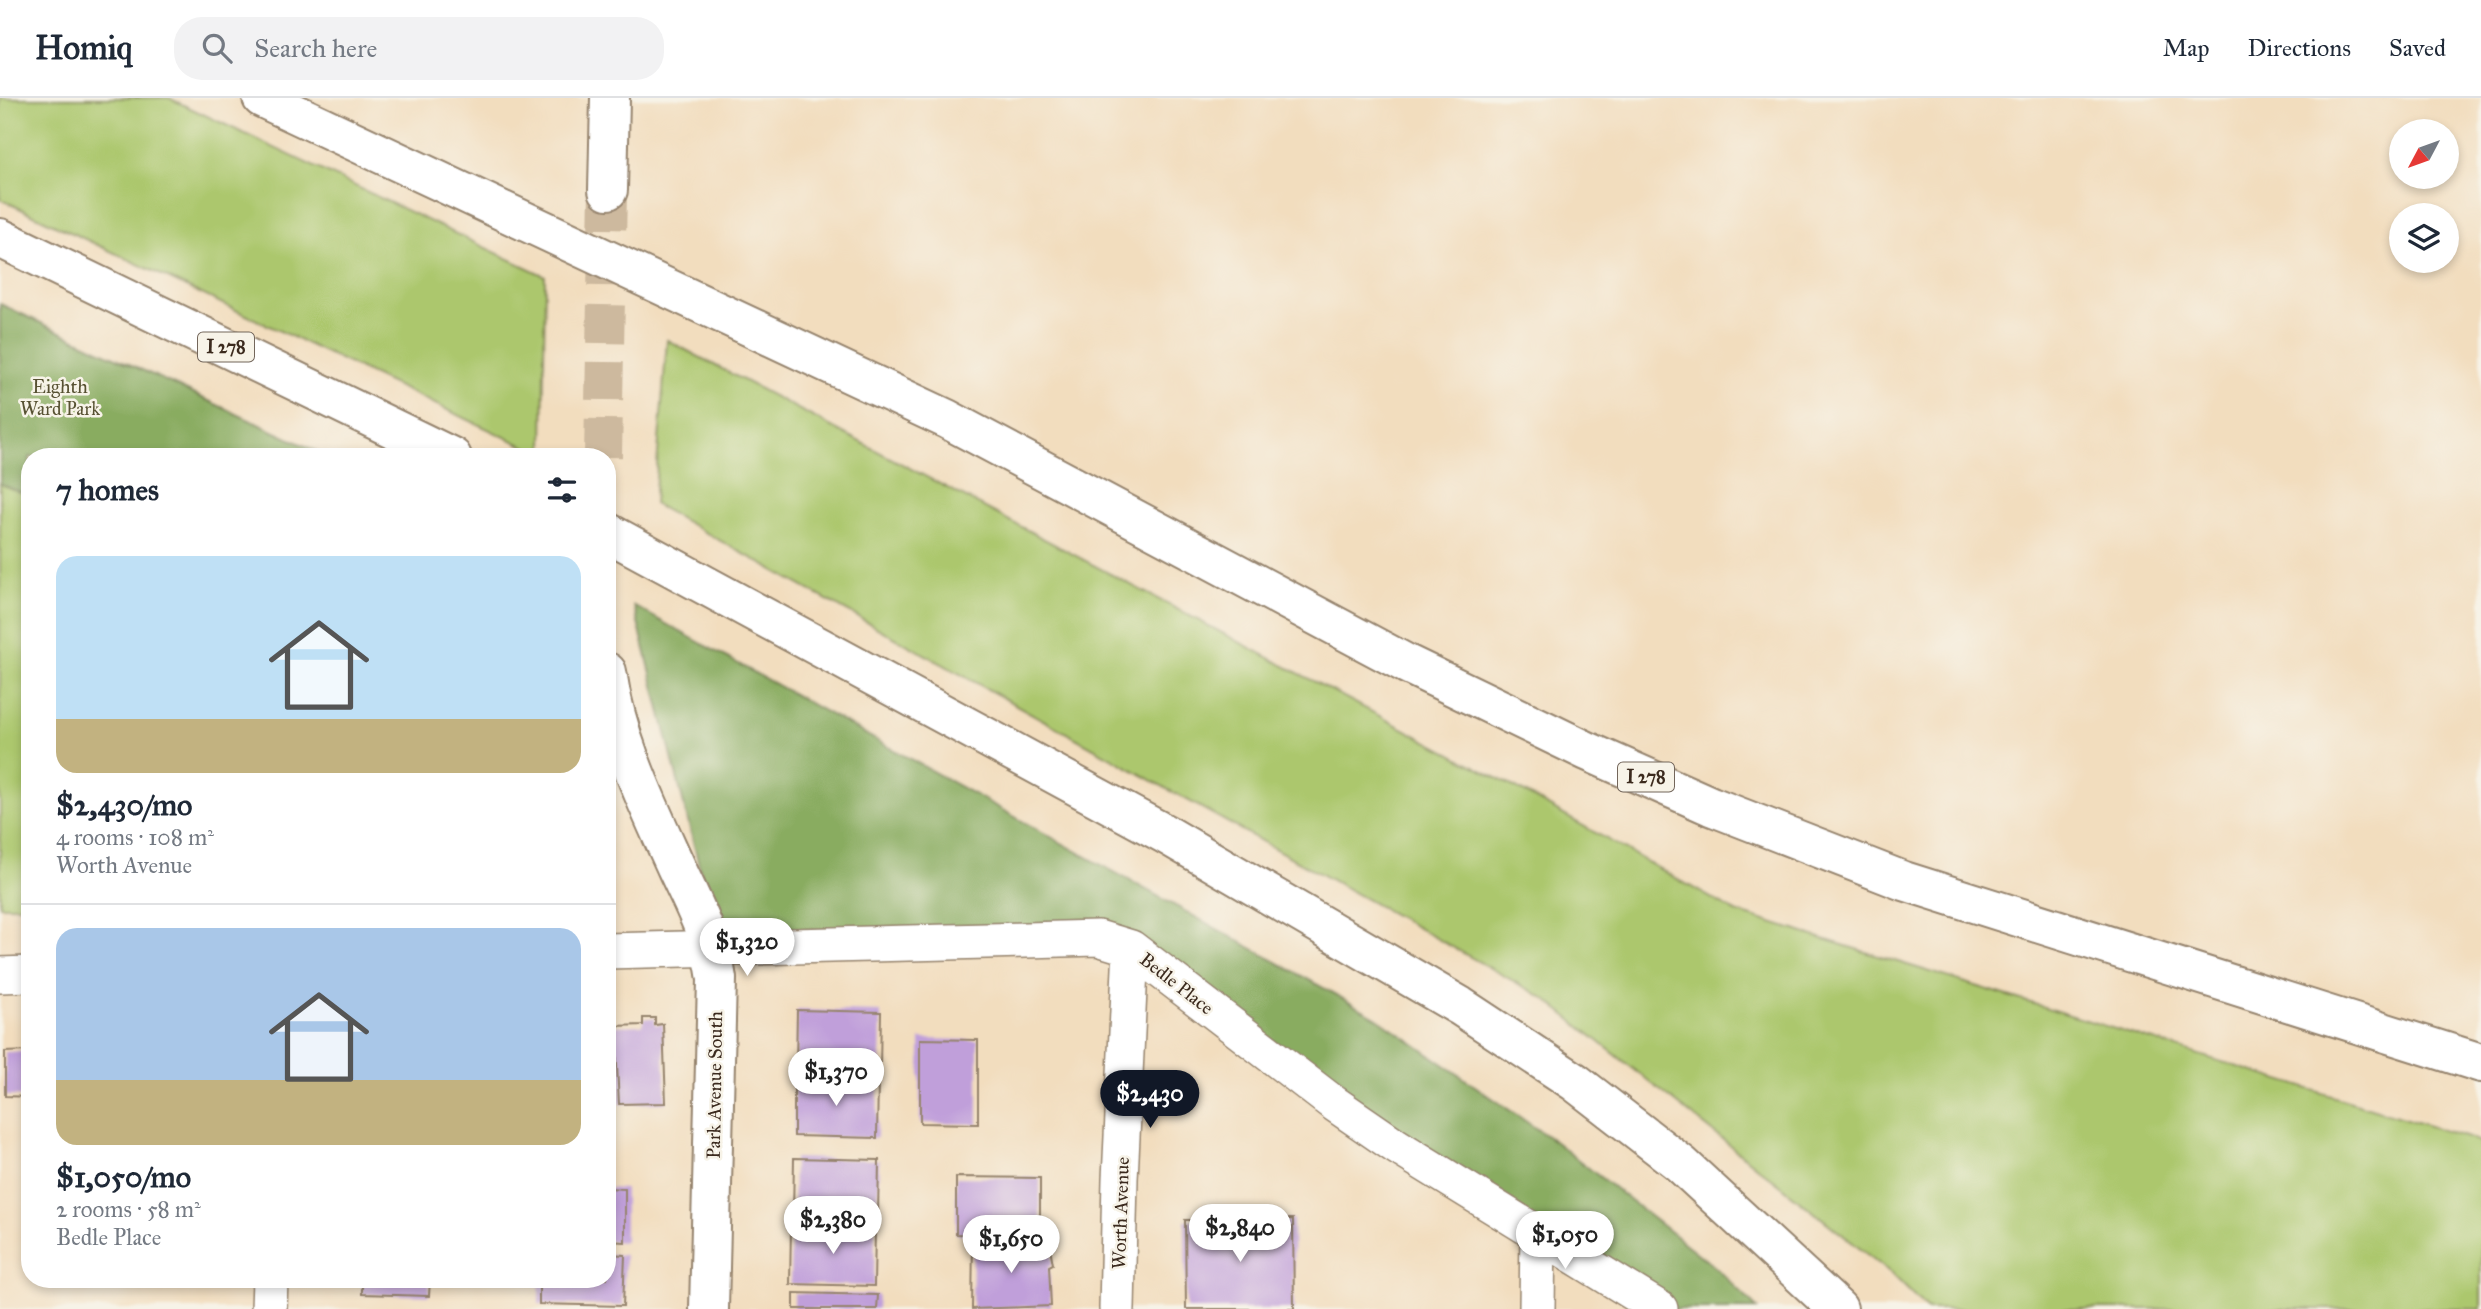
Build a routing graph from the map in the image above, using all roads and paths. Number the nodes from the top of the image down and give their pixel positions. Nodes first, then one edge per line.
1 (262, 98) edge
2 (610, 98) edge
3 (608, 190) tunnel mouth
4 (0, 238) edge
5 (433, 448) edge
6 (616, 538) edge
7 (616, 715) edge
8 (713, 946) junction
9 (1131, 948) junction
10 (616, 951) edge
11 (21, 974) edge
12 (0, 975) edge
13 (2481, 1063) edge
14 (1538, 1232) junction
15 (270, 1288) edge
16 (270, 1309) edge
17 (709, 1309) edge
18 (1117, 1309) edge
19 (1537, 1309) edge
20 (1660, 1309) edge
21 (1838, 1309) edge

1 - 13 main road, I 278
2 - 3 main road
4 - 5 main road, I 278
6 - 21 main road
7 - 8 main road, Park Avenue South
8 - 9 street, Bedle Place
8 - 10 street, Bedle Place
8 - 17 main road, Park Avenue South
9 - 14 street, Bedle Place
9 - 18 street, Worth Avenue
11 - 12 street
14 - 19 street
14 - 20 street, Bedle Place
15 - 16 street

